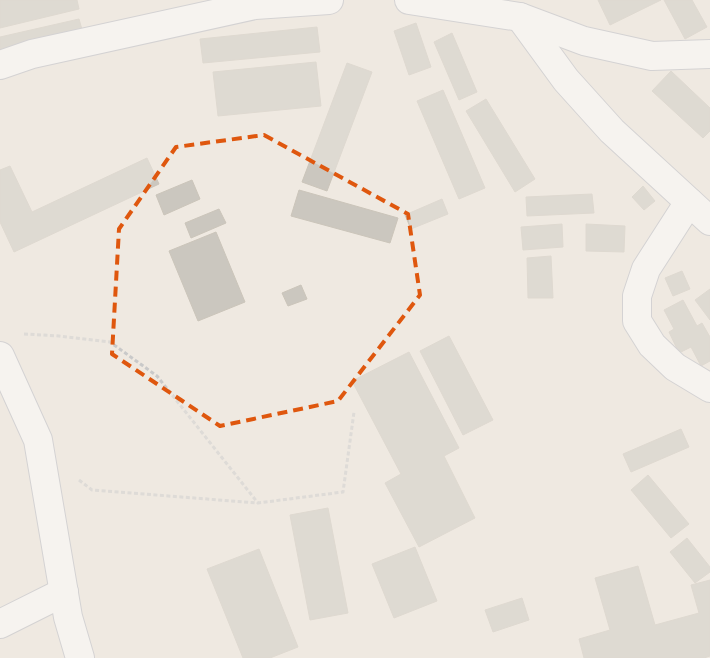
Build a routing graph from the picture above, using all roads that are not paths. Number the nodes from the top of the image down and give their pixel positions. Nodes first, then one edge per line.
1 (329, 0) edge
2 (409, 0) edge
3 (520, 16) junction
4 (710, 54) edge
5 (0, 65) edge
6 (689, 202) junction
7 (710, 221) edge
8 (0, 356) edge
9 (710, 388) edge
10 (9, 403) edge
11 (64, 592) junction
12 (0, 624) edge
13 (80, 658) edge

1 - 5 street
2 - 3 street
3 - 4 street
3 - 6 street
6 - 7 street
6 - 9 street
8 - 10 street
10 - 11 street
11 - 12 street
11 - 13 street

